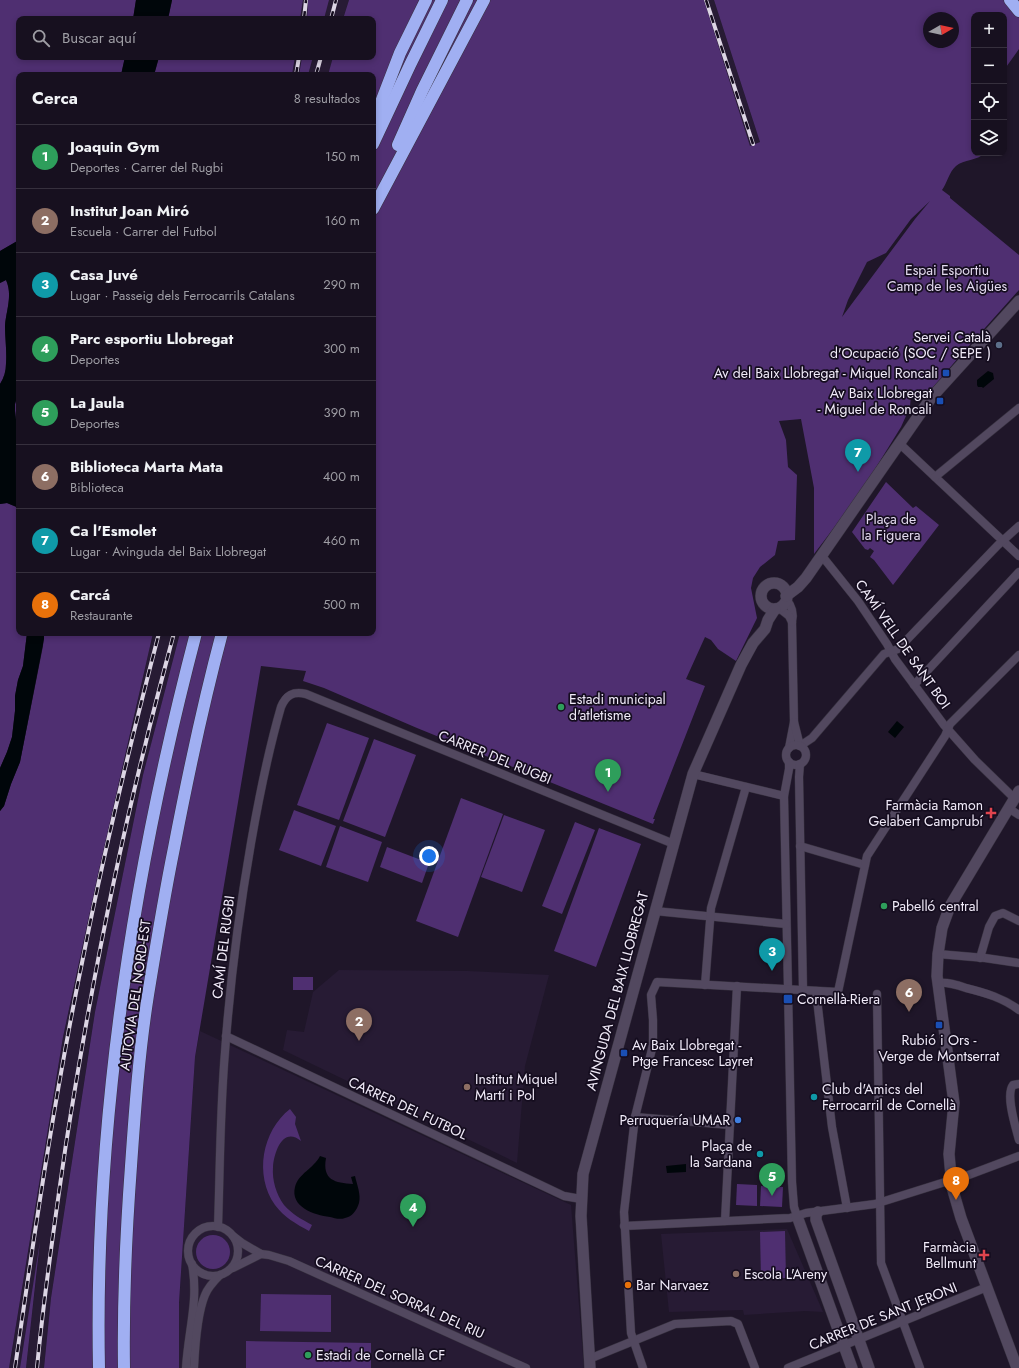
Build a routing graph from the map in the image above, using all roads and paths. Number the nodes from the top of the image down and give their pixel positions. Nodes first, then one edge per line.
1 (426, 0) edge
2 (442, 0) edge
3 (467, 0) edge
4 (484, 0) edge
5 (1010, 0) edge
6 (1019, 11) edge
7 (376, 115) edge
8 (376, 138) edge
9 (376, 195) edge
10 (376, 203) edge
11 (1019, 301) edge
12 (1019, 408) edge
13 (900, 444) junction
14 (935, 477) junction
15 (1019, 526) edge
16 (1002, 540) junction
17 (822, 556) junction
18 (1019, 556) edge
19 (1019, 572) edge
20 (806, 578) junction
21 (778, 584) junction
22 (786, 597) junction
23 (762, 603) junction
24 (777, 608) junction
25 (792, 622) junction
26 (195, 636) edge
27 (221, 636) edge
28 (757, 638) junction
29 (891, 652) junction
30 (1019, 655) edge
31 (914, 685) junction
32 (306, 694) joint
33 (794, 722) junction
34 (948, 729) junction
35 (800, 746) junction
36 (789, 748) junction
37 (789, 762) junction
38 (800, 764) junction
39 (694, 774) junction
40 (746, 787) junction
41 (1017, 795) edge
42 (784, 796) junction
43 (1008, 808) junction
44 (1019, 815) edge
45 (674, 844) junction
46 (800, 846) junction
47 (865, 865) junction
48 (655, 911) junction
49 (710, 916) junction
50 (1019, 921) edge
51 (786, 924) junction
52 (938, 954) junction
53 (980, 958) junction
54 (1019, 964) edge
55 (938, 983) junction
56 (705, 985) junction
57 (737, 986) junction
58 (788, 989) junction
59 (803, 990) junction
60 (816, 991) junction
61 (877, 994) dead end
62 (1018, 1006) edge
63 (226, 1036) junction
64 (1019, 1084) edge
65 (635, 1117) junction
66 (730, 1125) junction
67 (1019, 1140) edge
68 (1019, 1156) edge
69 (951, 1181) junction
70 (581, 1199) junction
71 (880, 1202) junction
72 (847, 1208) junction
73 (818, 1212) junction
74 (797, 1216) junction
75 (725, 1221) junction
76 (624, 1226) junction
77 (218, 1227) junction
78 (233, 1236) junction
79 (260, 1254) junction
80 (192, 1264) junction
81 (231, 1269) junction
82 (220, 1275) junction
83 (987, 1288) junction
84 (98, 1318) junction
85 (903, 1322) junction
86 (858, 1340) junction
87 (633, 1341) junction
88 (844, 1346) junction
89 (589, 1363) edge
90 (1019, 1366) edge
91 (93, 1368) edge
92 (99, 1368) edge
93 (124, 1368) edge
94 (186, 1368) edge
95 (194, 1368) edge
96 (526, 1368) edge
97 (643, 1368) edge
98 (755, 1368) edge
99 (788, 1368) edge
100 (852, 1368) edge
101 (869, 1368) edge
102 (920, 1368) edge
103 (1017, 1368) edge

1 - 7 highway
2 - 8 highway
3 - 9 highway
4 - 10 highway
5 - 6 highway
11 - 13 main road
12 - 14 street
13 - 14 street
13 - 17 main road
14 - 16 street
15 - 16 street
16 - 18 street
16 - 29 street
17 - 20 main road
17 - 29 street, CAMÍ VELL DE SANT BOI
19 - 31 street
20 - 21 main road
20 - 22 main road
21 - 22 main road
21 - 23 main road
22 - 24 main road
22 - 25 street
23 - 24 main road
23 - 28 main road, AVINGUDA DEL BAIX LLOBREGAT
24 - 25 street
24 - 28 main road, AVINGUDA DEL BAIX LLOBREGAT
25 - 33 street
26 - 84 highway, AUTOVIA DEL NORD-EST
27 - 93 highway, AUTOVIA DEL NORD-EST
28 - 39 main road, AVINGUDA DEL BAIX LLOBREGAT
29 - 31 street, CAMÍ VELL DE SANT BOI
29 - 35 street
30 - 34 street
31 - 34 street, CAMÍ VELL DE SANT BOI
32 - 45 street, CARRER DEL RUGBI
32 - 63 street, CAMÍ DEL RUGBI
33 - 35 street
33 - 36 street
34 - 41 street, CAMÍ VELL DE SANT BOI
34 - 47 street
35 - 36 street
35 - 38 street
36 - 37 street
37 - 38 street
37 - 42 street
38 - 46 street
39 - 40 street
39 - 45 main road, AVINGUDA DEL BAIX LLOBREGAT
40 - 42 street
40 - 49 street
41 - 43 main road
42 - 51 street
43 - 44 street
43 - 52 main road
45 - 48 main road, AVINGUDA DEL BAIX LLOBREGAT
46 - 47 street
46 - 59 street
47 - 60 street
48 - 49 street
48 - 70 main road, AVINGUDA DEL BAIX LLOBREGAT
49 - 51 street
49 - 56 street
50 - 53 street
51 - 58 street
52 - 53 street
52 - 55 main road
53 - 54 street
55 - 62 street
55 - 69 main road
56 - 57 street
56 - 65 street
57 - 58 street
57 - 66 street
58 - 59 street
58 - 74 street
59 - 60 street
60 - 72 street
61 - 71 street
63 - 70 street, CARRER DEL FUTBOL
63 - 77 street, CAMÍ DEL RUGBI
64 - 67 street
65 - 66 street
65 - 76 street
66 - 75 street
68 - 69 street
69 - 71 street
69 - 83 main road
70 - 89 main road, AVINGUDA DEL BAIX LLOBREGAT
71 - 72 street
71 - 85 street
72 - 73 street
73 - 74 street
73 - 86 main road
74 - 75 street
74 - 88 main road
75 - 76 street
76 - 87 street
77 - 78 street
77 - 80 street
78 - 79 street, CARRER DEL SORRAL DEL RIU
78 - 81 street
79 - 81 street
79 - 96 street, CARRER DEL SORRAL DEL RIU
80 - 82 street
80 - 94 street
81 - 82 street
82 - 95 street
83 - 85 street, CARRER DE SANT JERONI
83 - 103 main road
84 - 91 highway
84 - 92 highway, AUTOVIA DEL NORD-EST
85 - 86 street, CARRER DE SANT JERONI
85 - 102 street
86 - 88 street, CARRER DE SANT JERONI
86 - 101 main road
87 - 89 street
87 - 97 street
87 - 98 street
88 - 99 street, CARRER DE SANT JERONI
88 - 100 main road
90 - 103 street

